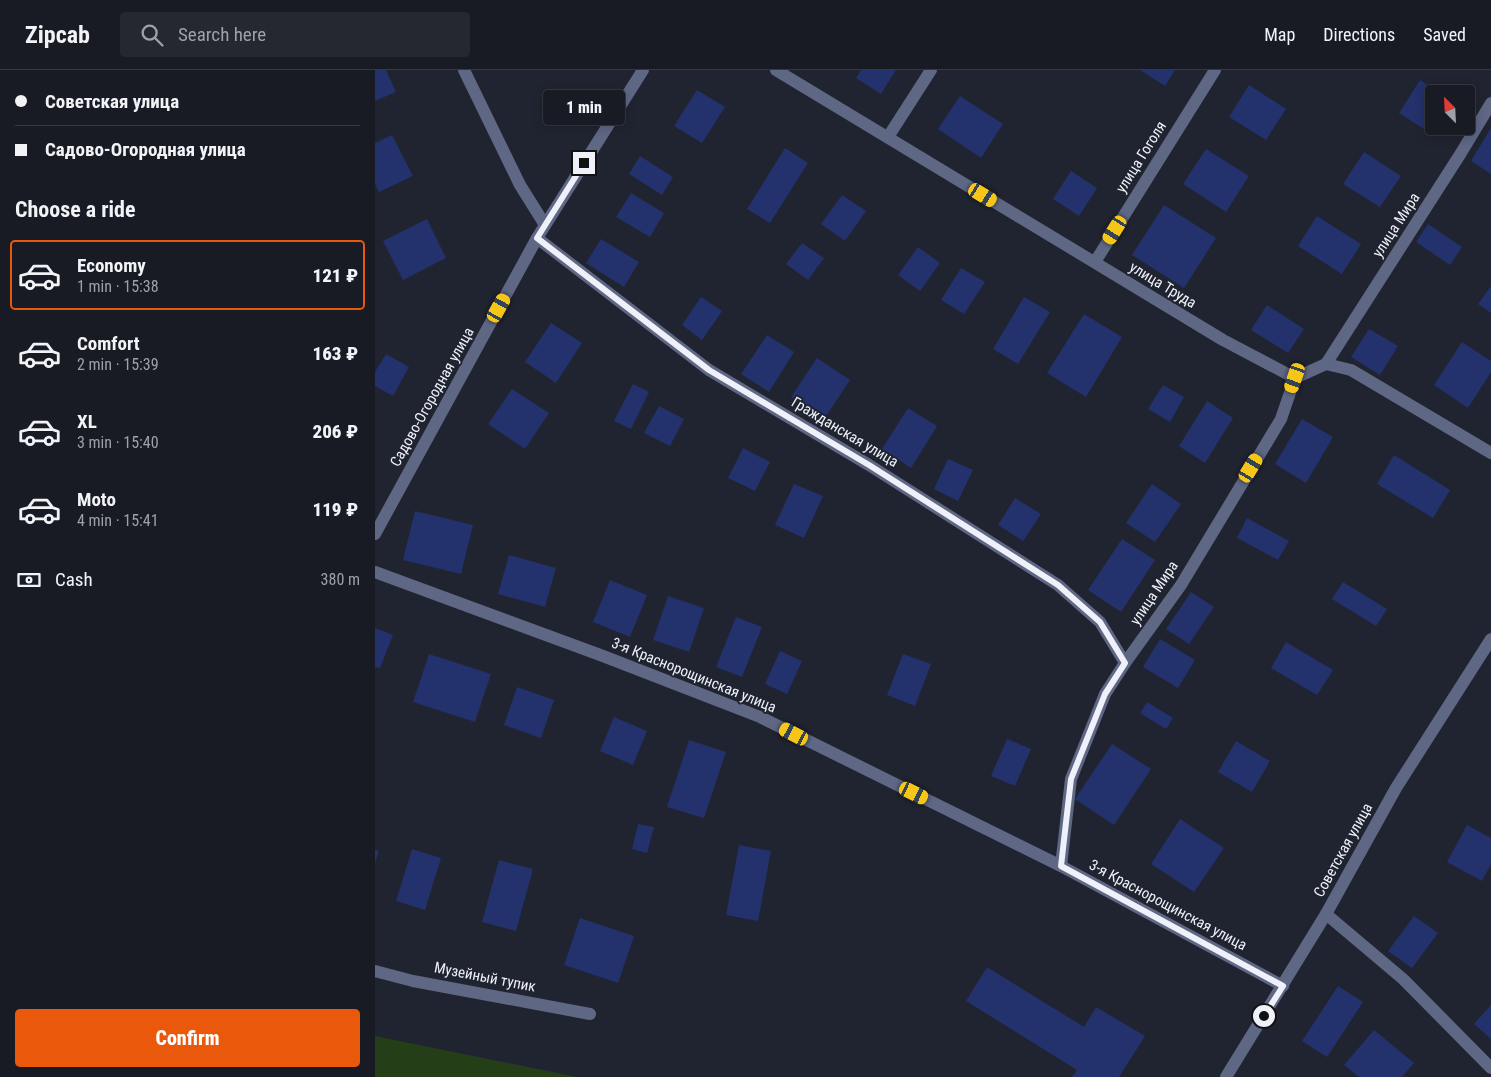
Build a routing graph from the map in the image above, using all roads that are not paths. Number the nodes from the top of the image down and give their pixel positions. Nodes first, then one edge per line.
1 (464, 70) edge
2 (643, 70) edge
3 (776, 70) edge
4 (931, 70) edge
5 (1215, 70) edge
6 (1491, 103) edge
7 (888, 137) junction
8 (545, 225) junction
9 (537, 238) junction
10 (1095, 262) junction
11 (1326, 364) junction
12 (1295, 378) junction
13 (1491, 453) edge
14 (375, 534) edge
15 (375, 572) edge
16 (1491, 639) edge
17 (1125, 663) junction
18 (1061, 866) junction
19 (1326, 914) junction
20 (375, 971) edge
21 (1283, 986) junction
22 (590, 1014) dead end
23 (1491, 1068) edge
24 (1226, 1077) edge

1 - 8 street
2 - 8 street, Садово-Огородная улица
3 - 7 street, улица Труда
4 - 7 street
5 - 10 street, улица Гоголя
6 - 11 street, улица Мира
7 - 10 street, улица Труда
8 - 9 street, Садово-Огородная улица
9 - 14 street, Садово-Огородная улица
9 - 17 street, Гражданская улица
10 - 12 street, улица Труда
11 - 12 street
11 - 13 street
12 - 17 street, улица Мира
15 - 18 street, 3-я Краснорощинская улица
16 - 19 street, Советская улица
17 - 18 street, улица Мира
18 - 21 street, 3-я Краснорощинская улица
19 - 21 street, Советская улица
19 - 23 street
20 - 22 street, Музейный тупик
21 - 24 street, Советская улица

